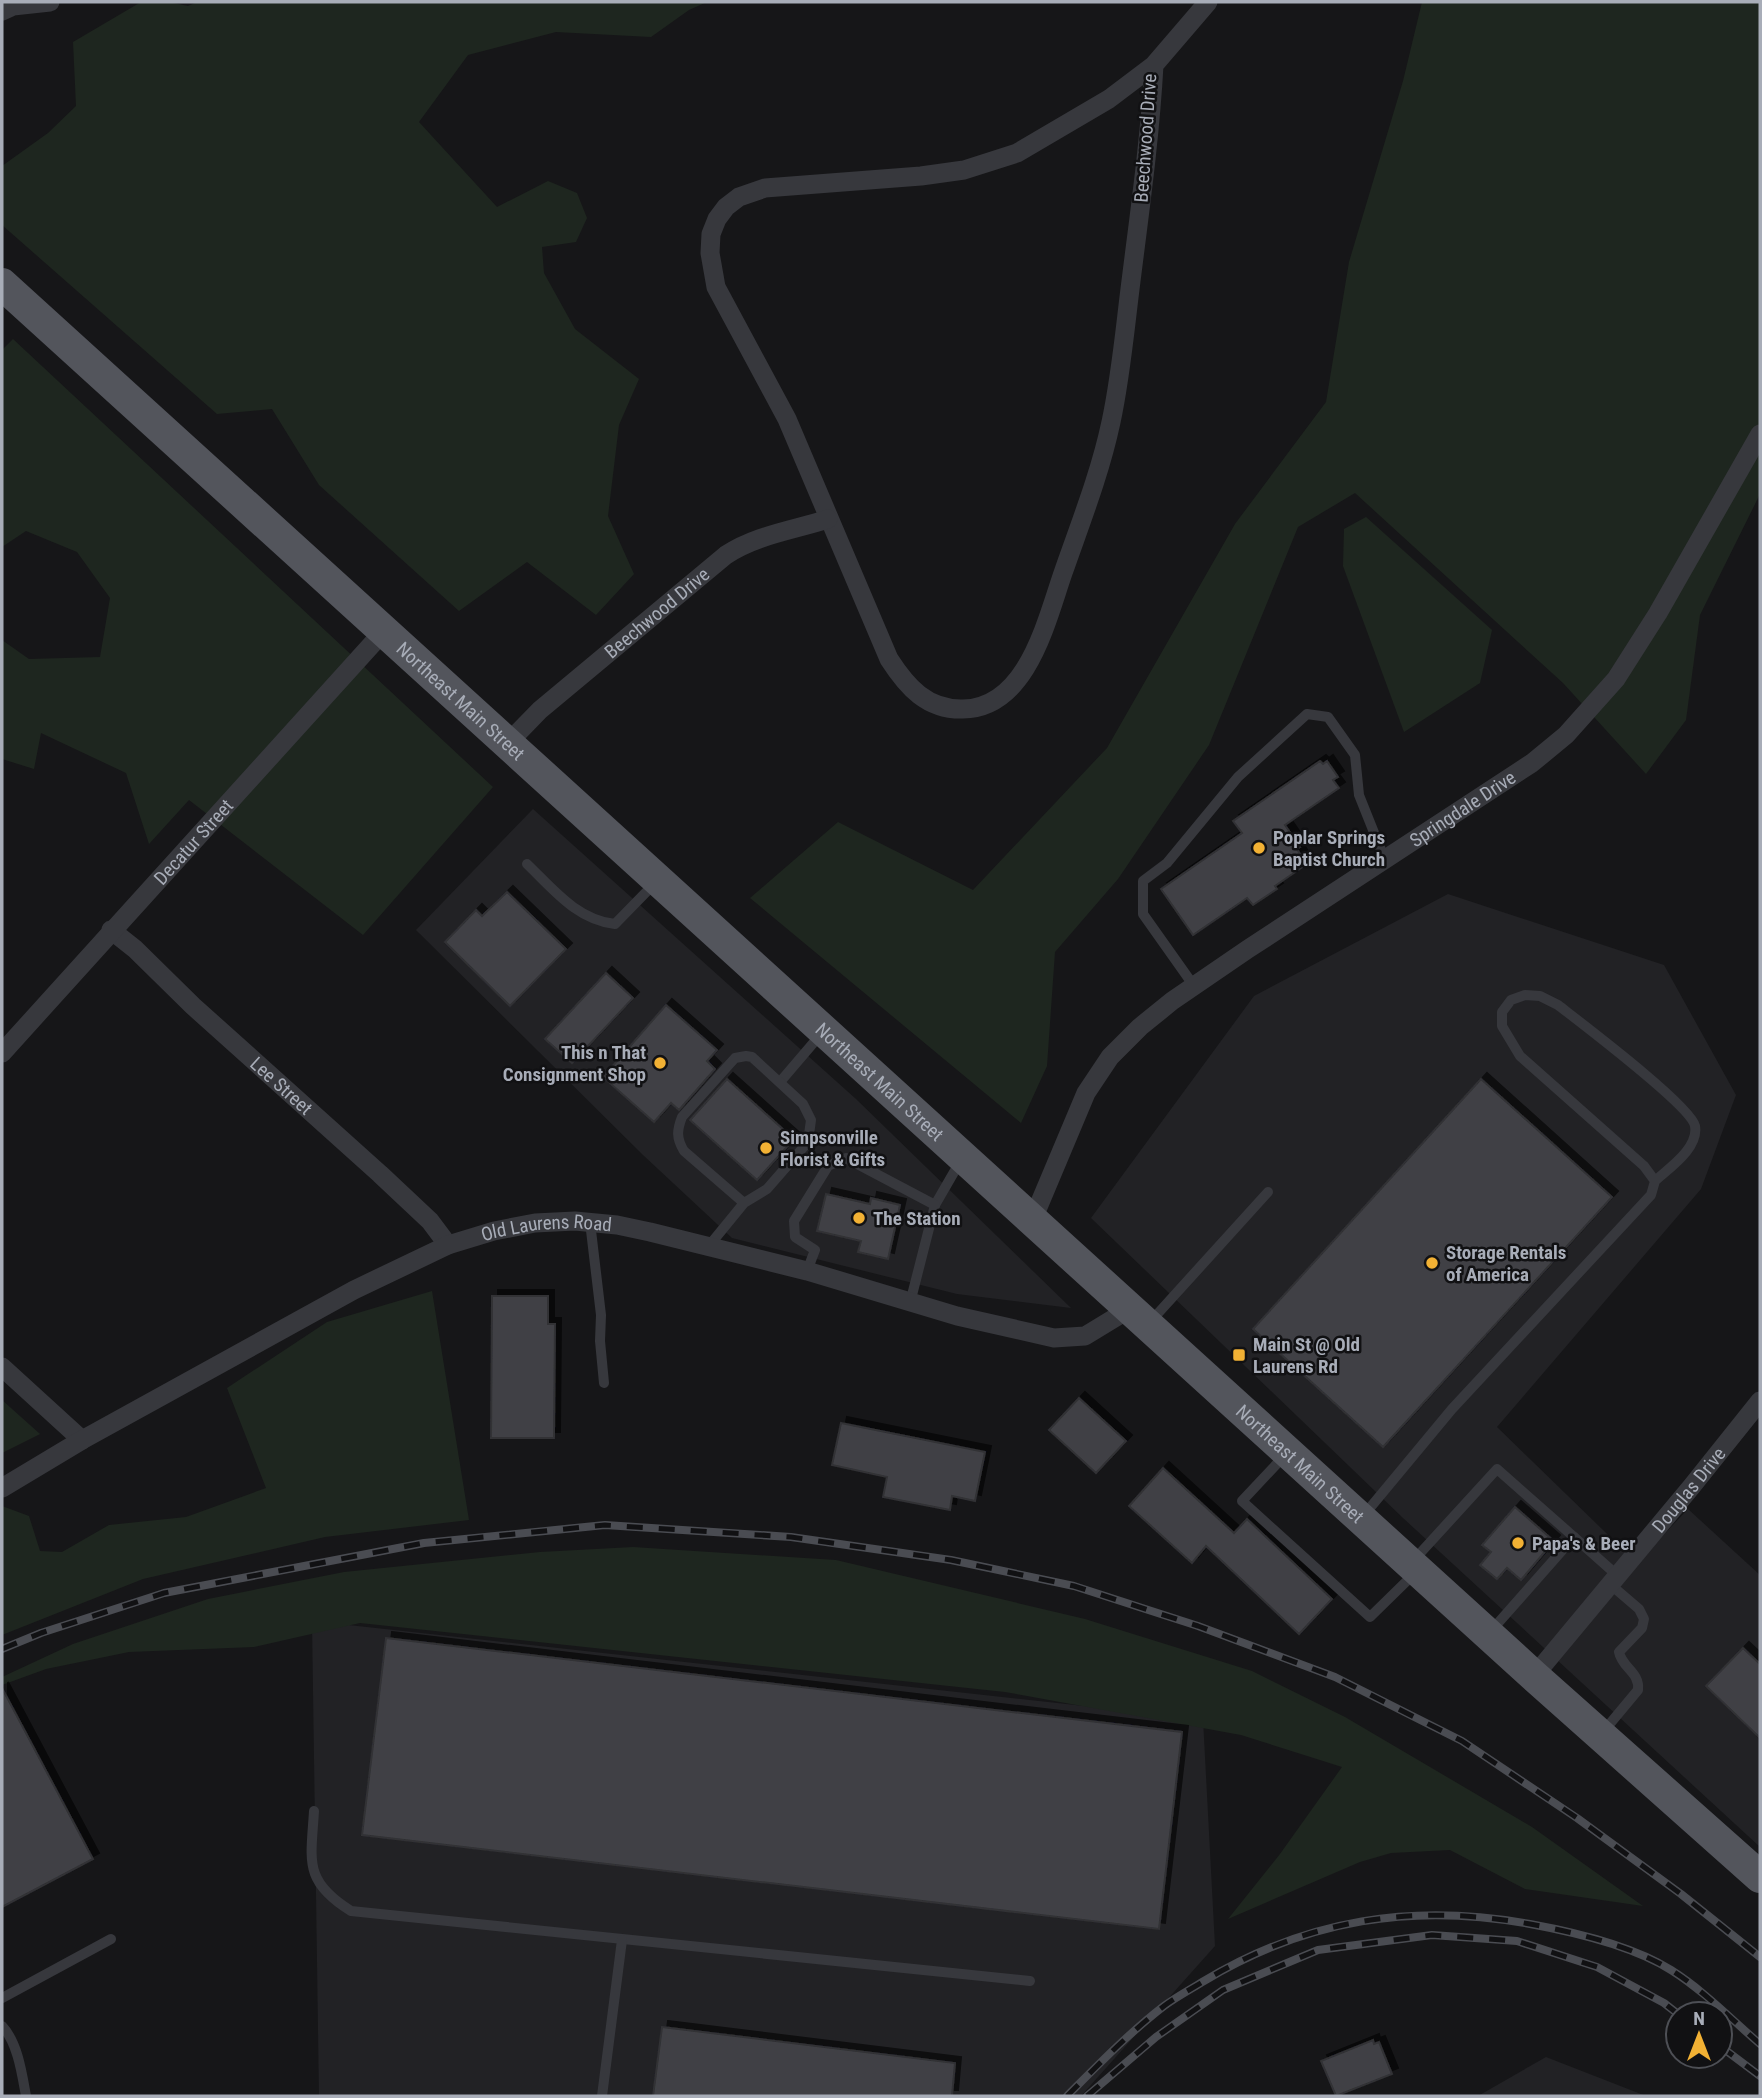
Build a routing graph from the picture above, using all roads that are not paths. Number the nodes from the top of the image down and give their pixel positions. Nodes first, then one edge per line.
1 (50, 2) edge
2 (1208, 2) edge
3 (2, 11) edge
4 (1154, 65) junction
5 (3, 287) edge
6 (1760, 434) edge
7 (828, 519) junction
8 (384, 631) junction
9 (508, 743) junction
10 (1385, 861) junction
11 (527, 864) dead end
12 (658, 880) junction
13 (111, 930) junction
14 (1194, 986) junction
15 (824, 1031) junction
16 (2, 1053) edge
17 (780, 1082) junction
18 (963, 1157) junction
19 (1655, 1181) junction
20 (1268, 1192) dead end
21 (744, 1203) junction
22 (935, 1205) junction
23 (1033, 1219) junction
24 (590, 1222) junction
25 (448, 1245) junction
26 (708, 1247) junction
27 (807, 1271) junction
28 (910, 1303) junction
29 (1140, 1316) junction
30 (2, 1367) edge
31 (604, 1383) dead end
32 (1760, 1401) edge
33 (82, 1440) junction
34 (1289, 1451) junction
35 (2, 1488) edge
36 (1362, 1518) junction
37 (1574, 1537) junction
38 (1415, 1566) junction
39 (1615, 1581) junction
40 (1488, 1634) junction
41 (1534, 1676) junction
42 (1600, 1735) junction
43 (314, 1811) dead end
44 (1760, 1877) edge
45 (111, 1939) dead end
46 (622, 1940) junction
47 (1030, 1981) dead end
48 (2, 1998) edge
49 (2, 2026) edge
50 (26, 2096) edge
51 (602, 2096) edge

1 - 3 street
2 - 4 street
4 - 7 street, Beechwood Drive
4 - 7 street, Beechwood Drive
5 - 8 main road, Northeast Main Street
6 - 10 street, Springdale Drive
7 - 9 street, Beechwood Drive
8 - 9 main road, Northeast Main Street
8 - 13 street, Decatur Street
9 - 12 main road, Northeast Main Street
10 - 14 street, Springdale Drive
10 - 14 lane
11 - 12 lane
12 - 15 main road, Northeast Main Street
13 - 16 street, Decatur Street
13 - 25 street, Lee Street
14 - 23 street, Springdale Drive
15 - 17 lane
15 - 18 main road, Northeast Main Street
17 - 21 lane
17 - 21 lane
18 - 22 lane
18 - 23 main road, Northeast Main Street
19 - 19 lane
19 - 36 lane
20 - 29 lane
21 - 26 lane
22 - 27 lane
22 - 28 lane
23 - 29 main road, Northeast Main Street
24 - 25 street, Old Laurens Road
24 - 26 street, Old Laurens Road
24 - 31 lane
25 - 33 street, Old Laurens Road
26 - 27 street, Old Laurens Road
27 - 28 street, Old Laurens Road
28 - 29 street, Old Laurens Road
29 - 34 main road, Northeast Main Street
30 - 33 street
32 - 39 street, Douglas Drive
33 - 35 street, Old Laurens Road
34 - 36 main road, Northeast Main Street
34 - 38 lane
36 - 38 main road, Northeast Main Street
37 - 38 lane
37 - 39 lane
37 - 40 lane
38 - 40 main road, Northeast Main Street
39 - 41 street, Douglas Drive
39 - 42 lane
40 - 41 main road, Northeast Main Street
41 - 42 main road, Northeast Main Street
42 - 44 main road, Northeast Main Street
43 - 46 lane
45 - 48 lane
46 - 47 lane
46 - 51 lane
49 - 50 lane

